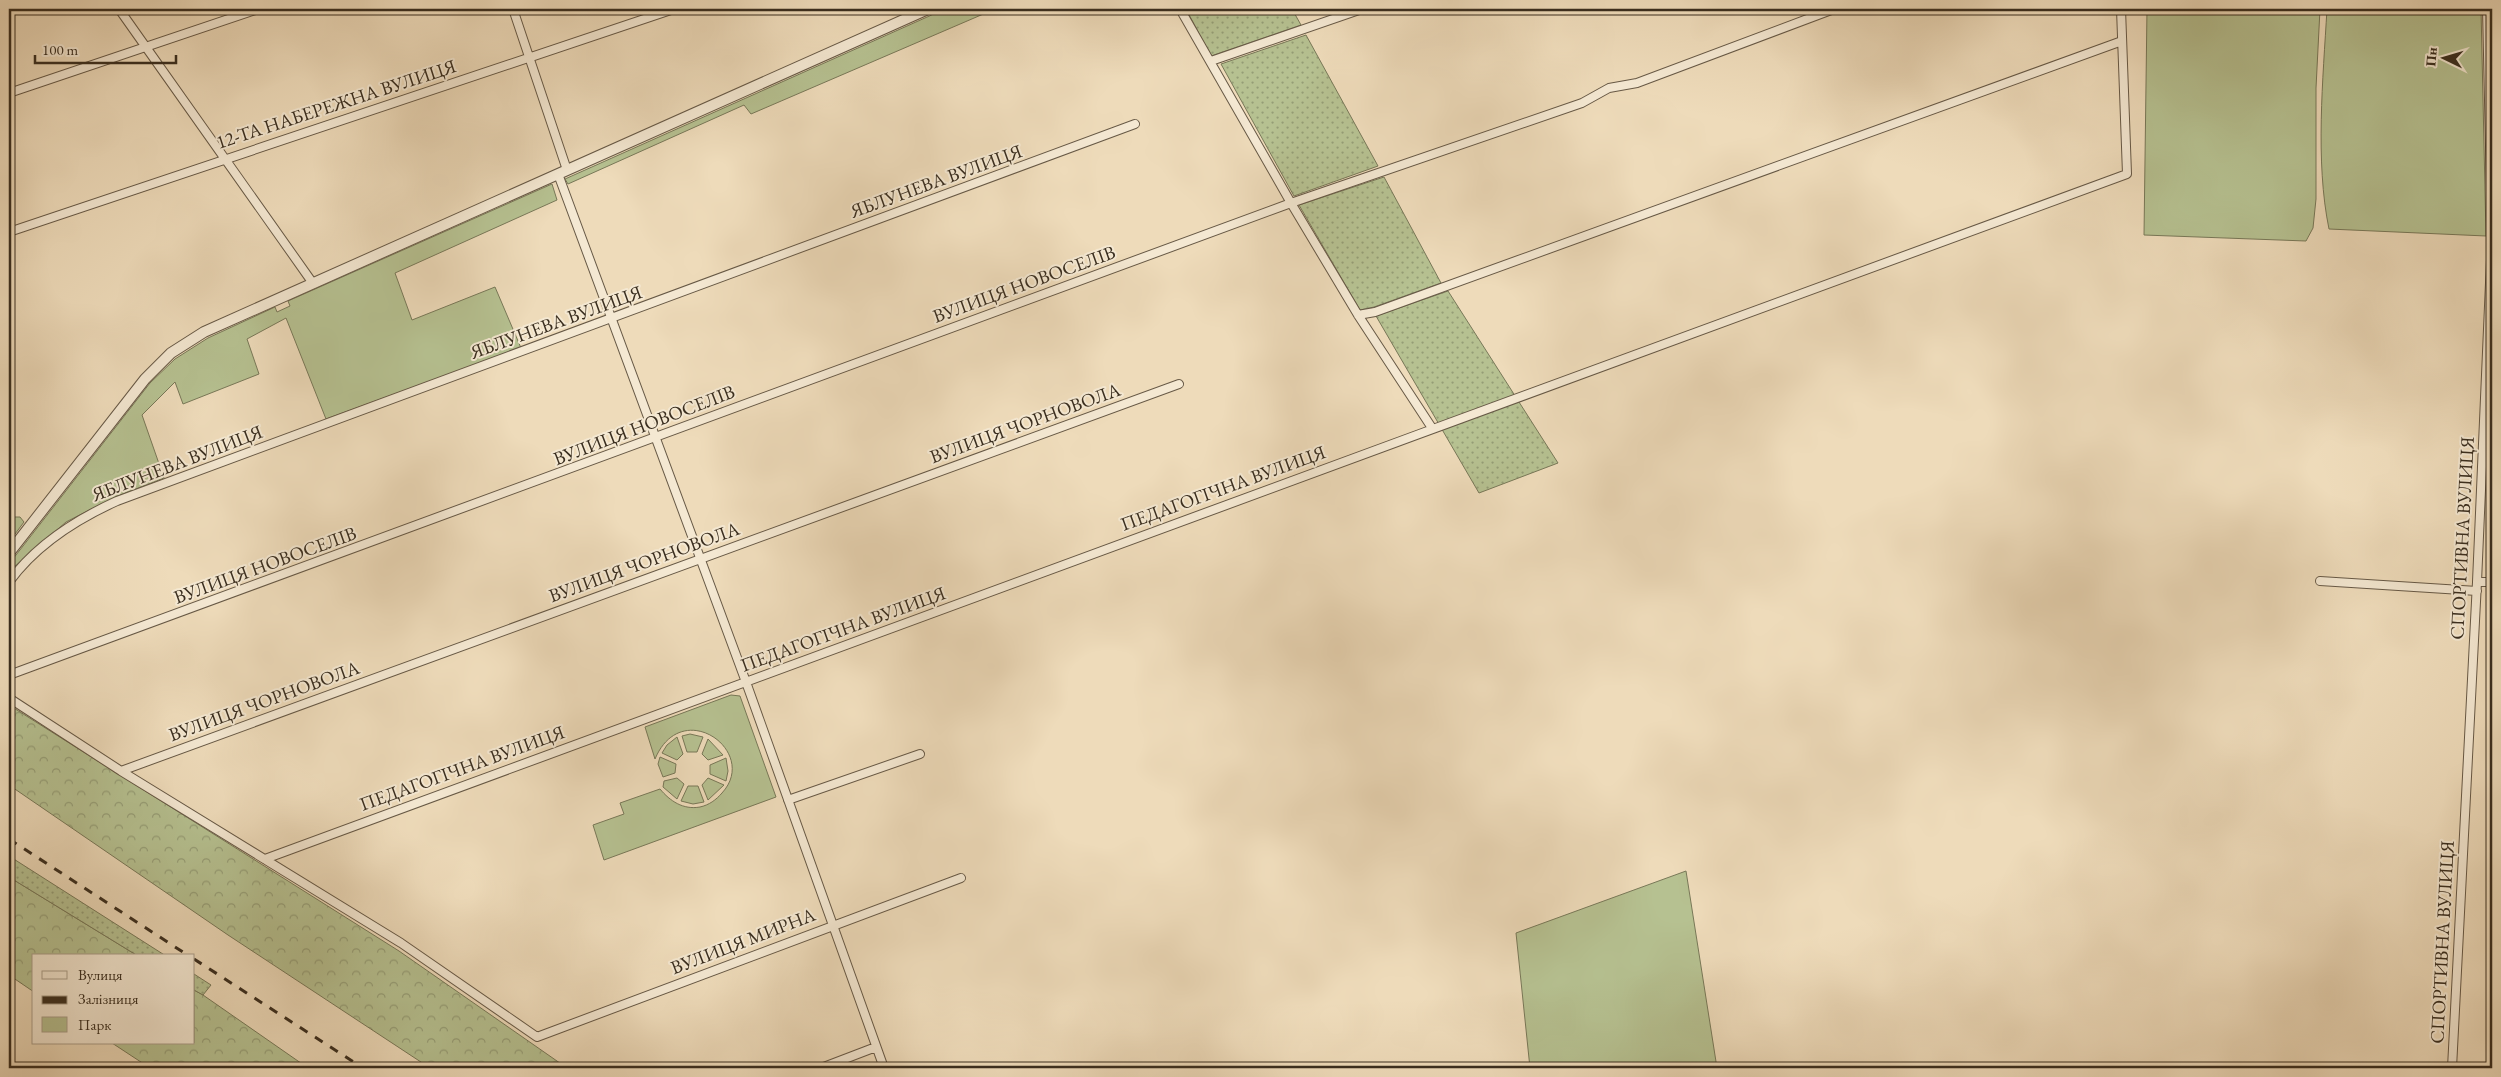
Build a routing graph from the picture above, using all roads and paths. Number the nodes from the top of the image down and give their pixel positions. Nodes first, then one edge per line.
1 (119, 9) edge
2 (258, 9) edge
3 (513, 9) edge
4 (674, 9) edge
5 (928, 9) edge
6 (1180, 9) edge
7 (1362, 9) edge
8 (1834, 9) edge
9 (2121, 9) edge
10 (2487, 9) edge
11 (2122, 41) junction
12 (146, 46) junction
13 (529, 57) junction
14 (1211, 62) junction
15 (9, 93) edge
16 (1135, 124) dead end
17 (224, 159) junction
18 (563, 172) junction
19 (1291, 203) junction
20 (9, 232) edge
21 (312, 282) junction
22 (1358, 315) junction
23 (611, 319) junction
24 (1179, 384) dead end
25 (1432, 428) junction
26 (655, 439) junction
27 (9, 553) edge
28 (700, 558) junction
29 (2320, 581) dead end
30 (9, 582) edge
31 (2477, 582) junction
32 (2492, 582) edge
33 (2476, 591) junction
34 (9, 675) edge
35 (746, 682) junction
36 (9, 698) edge
37 (920, 754) dead end
38 (121, 771) junction
39 (788, 800) junction
40 (264, 859) junction
41 (961, 878) dead end
42 (832, 925) junction
43 (876, 1047) junction
44 (821, 1068) edge
45 (884, 1068) edge
46 (2452, 1068) edge

1 - 12 street
2 - 12 street
3 - 13 street
4 - 13 street, 12-ТА НАБЕРЕЖНА ВУЛИЦЯ
5 - 18 street
6 - 14 street
7 - 14 street
8 - 19 street, ВУЛИЦЯ НОВОСЕЛІВ
9 - 11 street
10 - 31 street, СПОРТИВНА ВУЛИЦЯ
11 - 22 street
11 - 25 street, ПЕДАГОГІЧНА ВУЛИЦЯ
12 - 15 street
12 - 17 street
13 - 17 street, 12-ТА НАБЕРЕЖНА ВУЛИЦЯ
13 - 18 street
14 - 19 street
16 - 23 street, ЯБЛУНЕВА ВУЛИЦЯ
17 - 20 street, 12-ТА НАБЕРЕЖНА ВУЛИЦЯ
17 - 21 street
18 - 21 street
18 - 23 street
19 - 22 street
19 - 26 street, ВУЛИЦЯ НОВОСЕЛІВ
21 - 27 street
22 - 25 street
23 - 26 street
23 - 30 street, ЯБЛУНЕВА ВУЛИЦЯ
24 - 28 street, ВУЛИЦЯ ЧОРНОВОЛА
25 - 35 street, ПЕДАГОГІЧНА ВУЛИЦЯ
26 - 28 street
26 - 34 street, ВУЛИЦЯ НОВОСЕЛІВ
28 - 35 street
28 - 38 street, ВУЛИЦЯ ЧОРНОВОЛА
29 - 33 street
31 - 32 street
31 - 33 street, СПОРТИВНА ВУЛИЦЯ
33 - 46 street, СПОРТИВНА ВУЛИЦЯ
35 - 39 street
35 - 40 street, ПЕДАГОГІЧНА ВУЛИЦЯ
36 - 38 street
37 - 39 street
38 - 40 street
39 - 42 street
40 - 42 street, ВУЛИЦЯ МИРНА
41 - 42 street, ВУЛИЦЯ МИРНА
42 - 43 street
43 - 44 street
43 - 45 street

